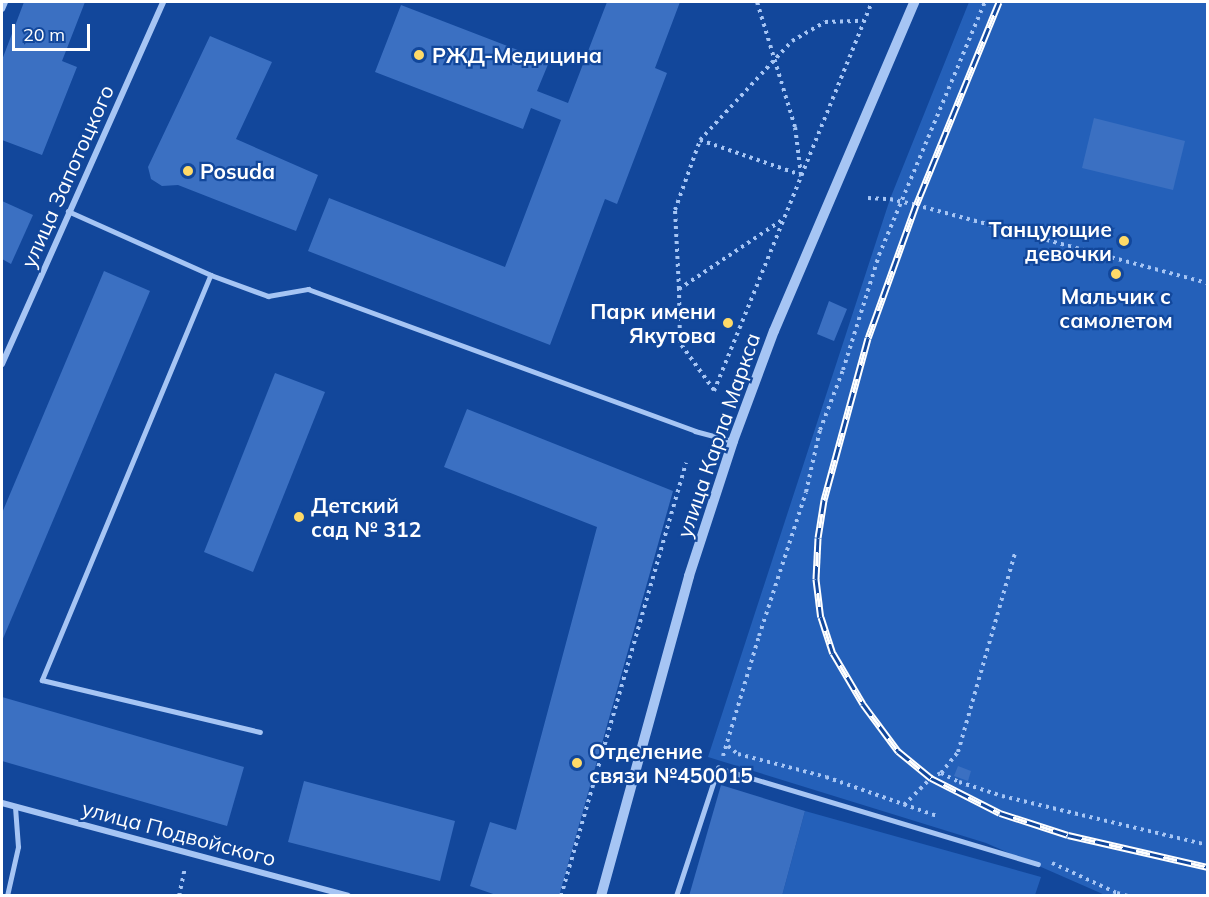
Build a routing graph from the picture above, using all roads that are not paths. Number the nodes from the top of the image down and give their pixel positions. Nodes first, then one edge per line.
1 (5, 2) edge
2 (164, 2) edge
3 (914, 2) edge
4 (2, 9) edge
5 (69, 212) junction
6 (211, 275) junction
7 (2, 364) edge
8 (733, 441) junction
9 (260, 732) dead end
10 (2, 803) edge
11 (15, 807) junction
12 (1038, 864) dead end
13 (7, 896) edge
14 (348, 896) edge
15 (601, 896) edge
16 (676, 896) edge

1 - 4 lane
2 - 5 street, улица Запотоцкого
3 - 8 street, улица Карла Маркса
5 - 6 lane
5 - 7 street, улица Запотоцкого
6 - 8 lane
6 - 9 lane
8 - 15 street, улица Карла Маркса
10 - 11 street, улица Подвойского
11 - 13 lane
11 - 14 street, улица Подвойского
12 - 16 lane

